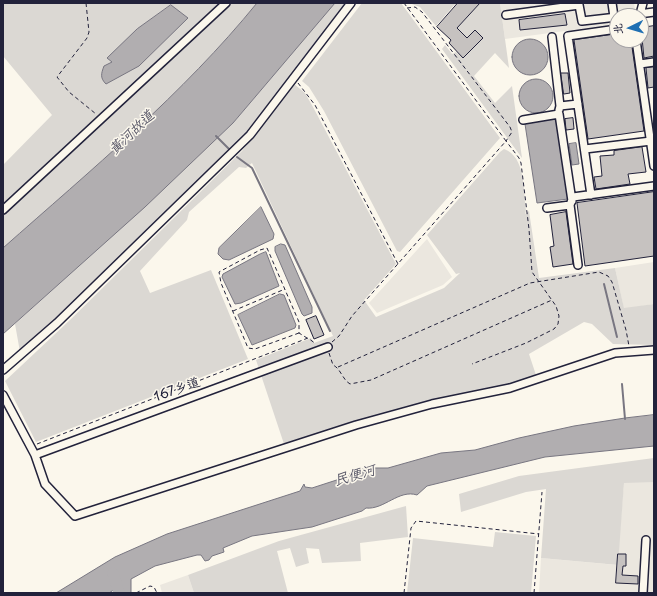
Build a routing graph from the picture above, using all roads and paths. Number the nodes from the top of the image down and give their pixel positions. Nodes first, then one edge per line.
1 (86, 3) edge
2 (226, 3) edge
3 (351, 3) edge
4 (404, 3) edge
5 (407, 8) junction
6 (506, 15) dead end
7 (609, 18) edge
8 (609, 30) edge
9 (552, 37) dead end
10 (637, 48) edge
11 (654, 62) edge
12 (640, 64) junction
13 (293, 79) junction
14 (578, 104) junction
15 (560, 106) junction
16 (559, 114) junction
17 (102, 117) junction
18 (523, 120) dead end
19 (506, 141) junction
20 (652, 144) edge
21 (585, 149) junction
22 (654, 166) edge
23 (654, 186) edge
24 (591, 195) junction
25 (571, 203) junction
26 (547, 208) dead end
27 (3, 210) edge
28 (399, 264) junction
29 (578, 265) dead end
30 (540, 282) junction
31 (285, 289) junction
32 (552, 300) junction
33 (232, 311) junction
34 (299, 333) junction
35 (308, 338) junction
36 (328, 347) junction
37 (320, 350) junction
38 (654, 350) edge
39 (629, 351) junction
40 (472, 364) dead end
41 (337, 367) junction
42 (3, 370) edge
43 (3, 395) edge
44 (31, 447) junction
45 (35, 455) junction
46 (542, 492) dead end
47 (539, 534) junction
48 (646, 540) dead end
49 (136, 593) edge
50 (157, 593) edge
51 (404, 593) edge
52 (534, 593) edge
53 (643, 593) edge

1 - 17 path
2 - 17 street
3 - 13 street
4 - 5 path
5 - 19 path
5 - 19 path
6 - 7 street
8 - 14 street
9 - 15 street
10 - 12 street
11 - 12 street
12 - 20 street
13 - 28 path
13 - 42 street
14 - 15 street
14 - 21 street
15 - 16 street
16 - 18 street
16 - 25 street
17 - 27 street
19 - 28 path
19 - 30 path
20 - 21 street
20 - 22 street
21 - 24 street
23 - 24 street
24 - 25 street
25 - 26 street
25 - 29 street
28 - 36 path
30 - 32 path
30 - 39 path
30 - 41 path
31 - 33 path
31 - 33 path
31 - 34 path
32 - 40 path
32 - 41 path
33 - 34 path
34 - 35 path
35 - 37 path
35 - 44 path
36 - 37 street, 167乡道
36 - 41 path
37 - 45 street, 167乡道
38 - 39 street
39 - 45 street
43 - 44 street
44 - 45 street
46 - 47 path
47 - 51 path
47 - 52 path
48 - 53 street
49 - 50 path

